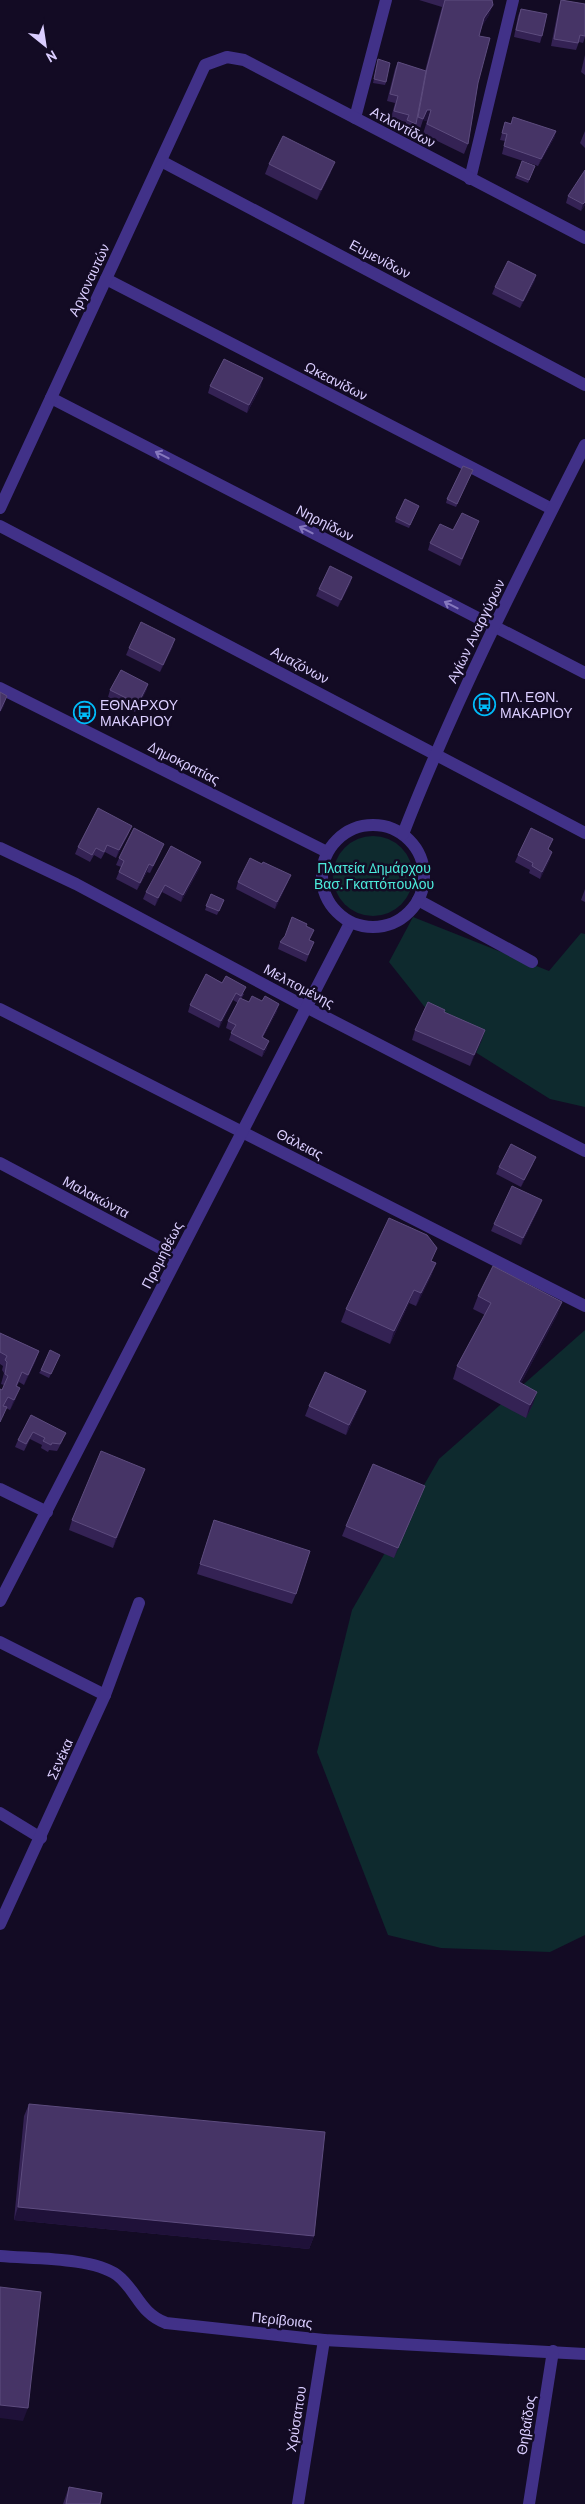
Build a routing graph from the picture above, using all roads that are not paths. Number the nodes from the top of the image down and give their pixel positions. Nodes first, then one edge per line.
1 (386, 0) edge
2 (513, 0) edge
3 (205, 65) joint
4 (355, 118) junction
5 (161, 161) junction
6 (470, 179) junction
7 (585, 238) edge
8 (106, 279) junction
9 (585, 384) edge
10 (51, 398) junction
11 (585, 445) edge
12 (0, 508) edge
13 (552, 509) junction
14 (0, 526) edge
15 (494, 628) junction
16 (585, 673) edge
17 (0, 688) edge
18 (435, 753) junction
19 (585, 833) edge
20 (403, 834) junction
21 (0, 848) edge
22 (327, 852) junction
23 (418, 900) junction
24 (350, 923) junction
25 (532, 962) dead end
26 (306, 1007) junction
27 (0, 1009) edge
28 (242, 1131) junction
29 (585, 1151) edge
30 (0, 1163) edge
31 (178, 1257) junction
32 (585, 1306) edge
33 (0, 1489) edge
34 (48, 1512) junction
35 (0, 1601) edge
36 (139, 1603) dead end
37 (0, 1642) edge
38 (105, 1695) junction
39 (0, 1813) edge
40 (41, 1838) junction
41 (0, 1924) edge
42 (0, 2256) edge
43 (324, 2340) junction
44 (552, 2351) junction
45 (585, 2354) edge
46 (298, 2504) edge
47 (529, 2504) edge

1 - 4 street
2 - 6 street
3 - 4 street, Ατλαντίδων
3 - 5 street, Αργοναυτών
4 - 6 street, Ατλαντίδων
5 - 8 street, Αργοναυτών
5 - 9 street, Ευμενίδων
6 - 7 street, Ατλαντίδων
8 - 10 street, Αργοναυτών
8 - 13 street, Ωκεανίδων
10 - 12 street, Αργοναυτών
15 -> 10 street, Νηρηίδων
11 - 13 street, Αγίων Αναργύρων
13 - 15 street, Αγίων Αναργύρων
14 - 18 street, Αμαζόνων
15 - 16 street, Νηρηίδων
15 - 18 street, Αγίων Αναργύρων
17 - 22 street, Δημοκρατίας
18 - 19 street, Αμαζόνων
18 - 20 street, Αγίων Αναργύρων
20 - 22 street
20 - 23 street
21 - 26 street, Μελπομένης
22 - 24 street
23 - 24 street
23 - 25 street
24 - 26 street, Προμηθέως
26 - 28 street, Προμηθέως
26 - 29 street, Μελπομένης
27 - 28 street, Θάλειας
28 - 31 street, Προμηθέως
28 - 32 street, Θάλειας
30 - 31 street, Μαλακώντα
31 - 34 street, Προμηθέως
33 - 34 street
34 - 35 street, Προμηθέως
36 - 38 street, Σενέκα
37 - 38 street
38 - 40 street, Σενέκα
39 - 40 street
40 - 41 street, Σενέκα
42 - 43 street, Περίβοιας
43 - 44 street, Περίβοιας
43 - 46 street, Χρύσαπου
44 - 45 street, Περίβοιας
44 - 47 street, Θηβαΐδος

